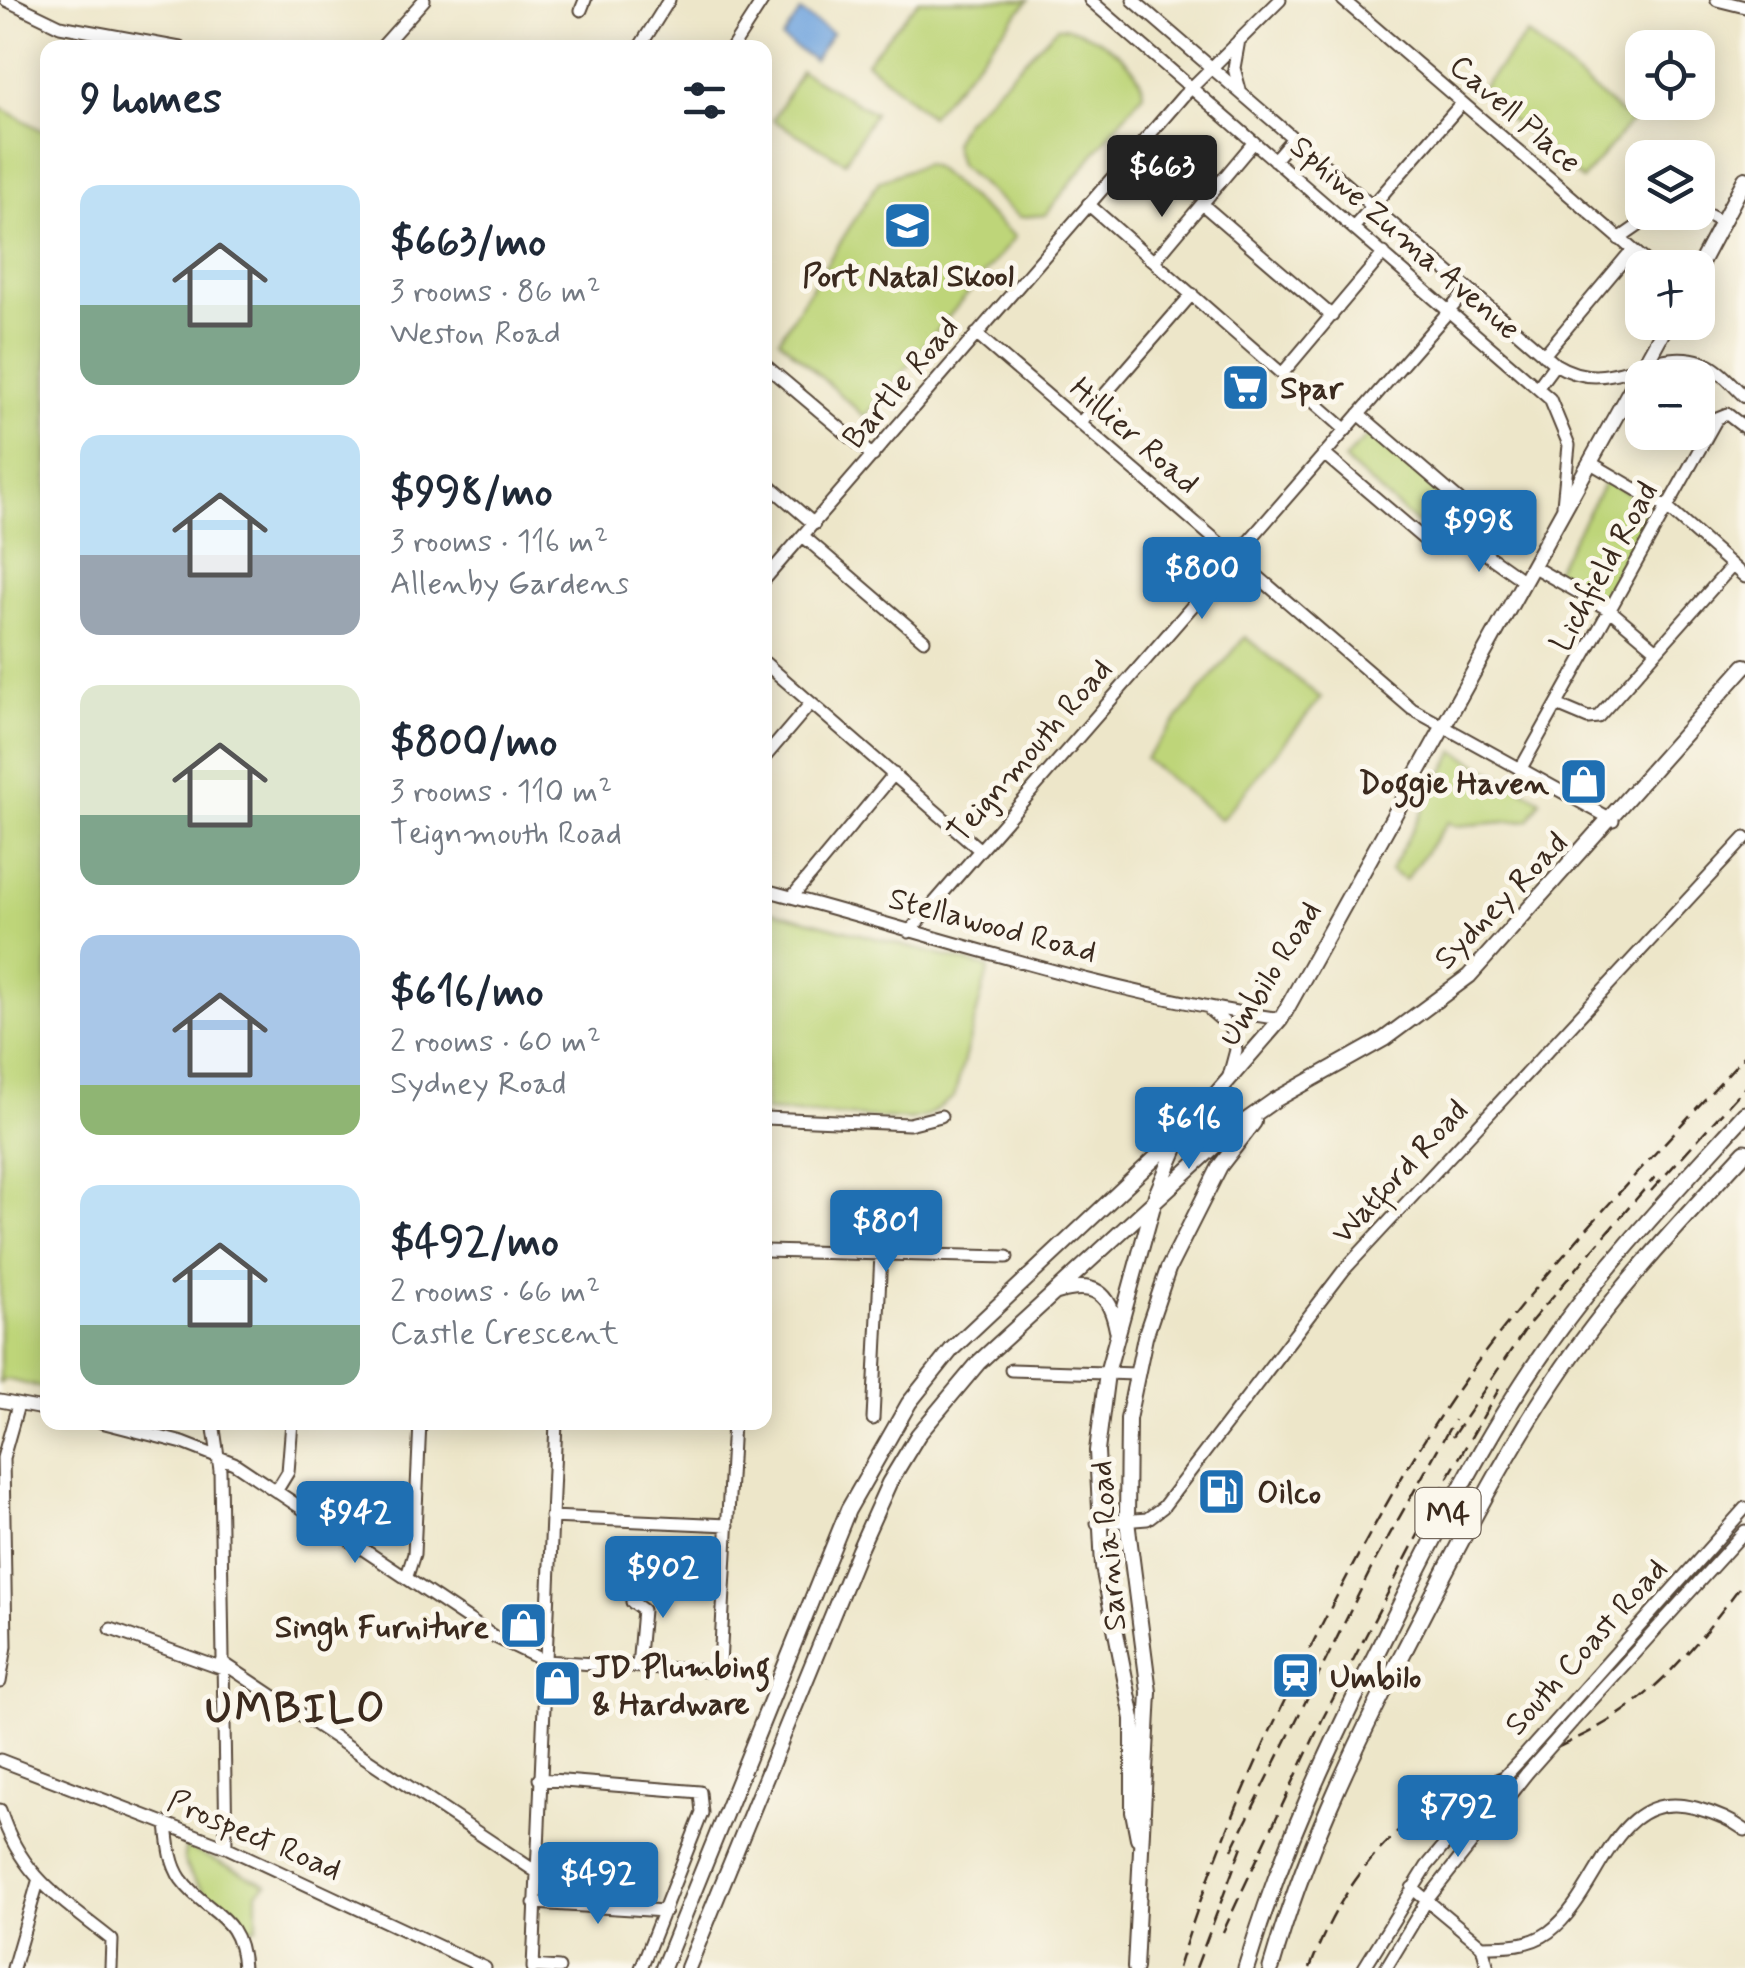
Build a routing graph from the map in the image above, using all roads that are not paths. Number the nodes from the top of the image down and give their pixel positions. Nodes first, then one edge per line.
1 (6, 0) edge
2 (424, 0) edge
3 (670, 0) edge
4 (762, 0) edge
5 (1090, 0) edge
6 (1134, 0) edge
7 (1280, 0) edge
8 (1343, 0) edge
9 (1717, 0) edge
10 (1745, 7) edge
11 (1240, 36) junction
12 (136, 40) edge
13 (388, 40) edge
14 (644, 40) edge
15 (737, 40) edge
16 (1210, 65) junction
17 (1190, 87) junction
18 (1242, 94) junction
19 (1462, 103) junction
20 (1293, 138) junction
21 (1254, 142) junction
22 (1274, 160) junction
23 (1745, 179) edge
24 (1088, 204) junction
25 (1202, 204) junction
26 (1372, 206) junction
27 (1715, 218) edge
28 (1722, 222) junction
29 (1354, 227) junction
30 (1631, 230) edge
31 (1618, 239) junction
32 (1632, 250) edge
33 (1707, 250) edge
34 (1384, 253) junction
35 (1625, 258) edge
36 (1154, 261) junction
37 (1468, 289) junction
38 (1192, 294) junction
39 (1450, 311) junction
40 (1332, 316) junction
41 (976, 334) junction
42 (1544, 355) junction
43 (1555, 364) junction
44 (772, 371) edge
45 (1625, 372) edge
46 (1715, 373) edge
47 (1282, 374) junction
48 (1538, 386) junction
49 (1745, 397) edge
50 (1625, 401) edge
51 (1359, 414) junction
52 (1080, 424) junction
53 (1745, 428) edge
54 (1346, 430) junction
55 (1324, 454) junction
56 (873, 456) junction
57 (1591, 463) junction
58 (772, 488) edge
59 (1666, 506) junction
60 (1561, 514) junction
61 (814, 524) junction
62 (1459, 535) junction
63 (803, 536) junction
64 (1235, 557) junction
65 (1532, 566) junction
66 (1732, 566) junction
67 (772, 571) edge
68 (1745, 577) edge
69 (1524, 581) junction
70 (1611, 610) junction
71 (924, 640) dead end
72 (1657, 650) junction
73 (1745, 666) edge
74 (772, 669) edge
75 (811, 702) junction
76 (1556, 705) junction
77 (1445, 727) junction
78 (772, 749) edge
79 (1520, 770) junction
80 (894, 774) junction
81 (1612, 820) junction
82 (1745, 838) edge
83 (980, 850) junction
84 (772, 892) edge
85 (792, 896) junction
86 (908, 932) junction
87 (1208, 1008) junction
88 (1280, 1019) junction
89 (1227, 1086) junction
90 (1275, 1100) junction
91 (1745, 1114) edge
92 (941, 1116) dead end
93 (772, 1118) edge
94 (1184, 1131) junction
95 (1745, 1152) edge
96 (1156, 1195) junction
97 (772, 1250) edge
98 (882, 1254) junction
99 (1008, 1257) dead end
100 (1050, 1294) junction
101 (1118, 1336) junction
102 (1011, 1370) dead end
103 (1108, 1373) junction
104 (1136, 1374) junction
105 (0, 1400) edge
106 (18, 1405) junction
107 (40, 1409) edge
108 (873, 1419) dead end
109 (128, 1430) edge
110 (214, 1430) edge
111 (291, 1430) edge
112 (420, 1430) edge
113 (555, 1430) edge
114 (734, 1430) edge
115 (216, 1456) junction
116 (277, 1490) junction
117 (1745, 1508) edge
118 (550, 1517) junction
119 (1127, 1522) junction
120 (1097, 1523) junction
121 (728, 1525) junction
122 (1745, 1532) edge
123 (407, 1576) junction
124 (632, 1602) dead end
125 (111, 1629) dead end
126 (544, 1661) junction
127 (222, 1666) junction
128 (638, 1667) junction
129 (0, 1682) edge
130 (0, 1760) edge
131 (539, 1779) junction
132 (0, 1810) edge
133 (168, 1824) junction
134 (1745, 1830) edge
135 (1140, 1845) junction
136 (226, 1847) junction
137 (535, 1871) junction
138 (38, 1882) junction
139 (1412, 1888) junction
140 (1427, 1900) junction
141 (534, 1902) junction
142 (666, 1911) junction
143 (1482, 1946) junction
144 (14, 1968) edge
145 (111, 1968) edge
146 (243, 1968) edge
147 (484, 1968) edge
148 (529, 1968) edge
149 (559, 1968) edge
150 (641, 1968) edge
151 (663, 1968) edge
152 (688, 1968) edge
153 (1136, 1968) edge
154 (1246, 1968) edge
155 (1270, 1968) edge
156 (1364, 1968) edge
157 (1386, 1968) edge
158 (1488, 1968) edge

1 - 12 street
2 - 13 street
3 - 14 street
4 - 15 street
5 - 17 street, Sphiwe Zuma Avenue
6 - 16 street, Sphiwe Zuma Avenue
7 - 11 street, Bartle Road
8 - 19 street, Cavell Place
9 - 10 street
11 - 16 street, Bartle Road
11 - 18 street
16 - 17 street, Bartle Road
16 - 18 street, Sphiwe Zuma Avenue
17 - 21 street, Sphiwe Zuma Avenue
17 - 24 street, Bartle Road
18 - 20 street, Sphiwe Zuma Avenue
19 - 26 street
19 - 31 street, Cavell Place
20 - 22 street
20 - 26 street, Sphiwe Zuma Avenue
21 - 22 street, Sphiwe Zuma Avenue
21 - 25 street
22 - 29 street, Sphiwe Zuma Avenue
23 - 28 main road
24 - 36 street
24 - 41 street, Bartle Road
25 - 36 street
25 - 40 street
26 - 29 street
26 - 37 street, Sphiwe Zuma Avenue
27 - 28 street
28 - 33 main road
29 - 34 street, Sphiwe Zuma Avenue
30 - 31 street
31 - 32 street, Cavell Place
34 - 39 street, Sphiwe Zuma Avenue
34 - 40 street
35 - 42 street
36 - 38 street
37 - 39 street, Teignmouth Road
37 - 42 street, Sphiwe Zuma Avenue
38 - 47 street
38 - 52 street
39 - 48 street, Sphiwe Zuma Avenue
39 - 51 street, Teignmouth Road
40 - 47 street
41 - 52 street, Hillier Road
41 - 56 street, Bartle Road
42 - 43 street, Sphiwe Zuma Avenue
43 - 45 street, Sphiwe Zuma Avenue
43 - 48 street
44 - 56 street
46 - 49 street, Sphiwe Zuma Avenue
47 - 54 street
48 - 60 street, Sphiwe Zuma Avenue
50 - 57 main road, Umbilo Road
51 - 54 street, Teignmouth Road
51 - 62 street
52 - 64 street, Hillier Road
53 - 59 street, Lichfield Road
54 - 55 street, Teignmouth Road
55 - 62 street
55 - 64 street, Teignmouth Road
56 - 61 street, Bartle Road
57 - 59 street
57 - 60 main road, Umbilo Road
58 - 61 street
59 - 66 street
59 - 70 street, Lichfield Road
60 - 65 main road, Umbilo Road
61 - 63 street, Bartle Road
62 - 69 street
63 - 67 street, Bartle Road
63 - 71 street
64 - 77 street, Hillier Road
64 - 83 street, Teignmouth Road
65 - 69 main road, Umbilo Road
65 - 70 street
66 - 68 street
66 - 72 street
69 - 77 main road, Umbilo Road
70 - 72 street
70 - 76 street, Lichfield Road
72 - 76 street
73 - 81 main road, Sydney Road
74 - 75 street
75 - 78 street
75 - 80 street
76 - 79 street, Lichfield Road
77 - 79 street, Hillier Road
77 - 88 main road, Umbilo Road
79 - 81 street, Hillier Road
80 - 83 street
80 - 85 street
81 - 90 main road, Sydney Road
82 - 119 street, Watford Road
83 - 86 street, Teignmouth Road
84 - 85 street, Stellawood Road
85 - 86 street, Stellawood Road
86 - 87 street, Stellawood Road
87 - 88 street, Stellawood Road
87 - 89 street
88 - 89 main road, Umbilo Road
89 - 94 main road, Umbilo Road
90 - 96 main road, Sydney Road
90 - 104 main road, Sarnia Road
91 - 154 highway, M4
92 - 93 street
94 - 96 main road, Sarnia Road
94 - 151 main road, Umbilo Road
95 - 155 highway, M4
96 - 100 main road
96 - 101 main road, Sarnia Road
97 - 98 street
98 - 99 street
98 - 108 street
100 - 101 main road
100 - 152 main road
101 - 103 main road, Sarnia Road
102 - 103 street
103 - 104 street
103 - 120 main road, Sarnia Road
104 - 119 main road, Sarnia Road
105 - 106 street
106 - 107 street
106 - 129 street
109 - 115 street
110 - 115 street
111 - 116 street
112 - 123 street
113 - 118 street
114 - 121 street
115 - 116 street
115 - 127 street
116 - 123 street
117 - 139 street, South Coast Road, bridge
118 - 121 street
118 - 126 street
119 - 120 street, Watford Road
119 - 135 main road, Sarnia Road
120 - 135 main road, Sarnia Road
121 - 128 street
122 - 140 street, South Coast Road, bridge
123 - 126 street
124 - 128 street
125 - 127 street
126 - 128 street
126 - 131 street
127 - 136 street
127 - 137 street
130 - 133 street, Prospect Road
131 - 137 street
131 - 142 street
132 - 138 street
133 - 136 street, Prospect Road
133 - 146 street
134 - 143 street
135 - 153 main road, Sarnia Road
136 - 147 street, Prospect Road
137 - 141 street
138 - 144 street
138 - 145 street
139 - 140 street
139 - 156 street, South Coast Road
140 - 143 street
140 - 157 street, South Coast Road
141 - 142 street
141 - 148 street
142 - 150 street
143 - 158 street
148 - 149 street

